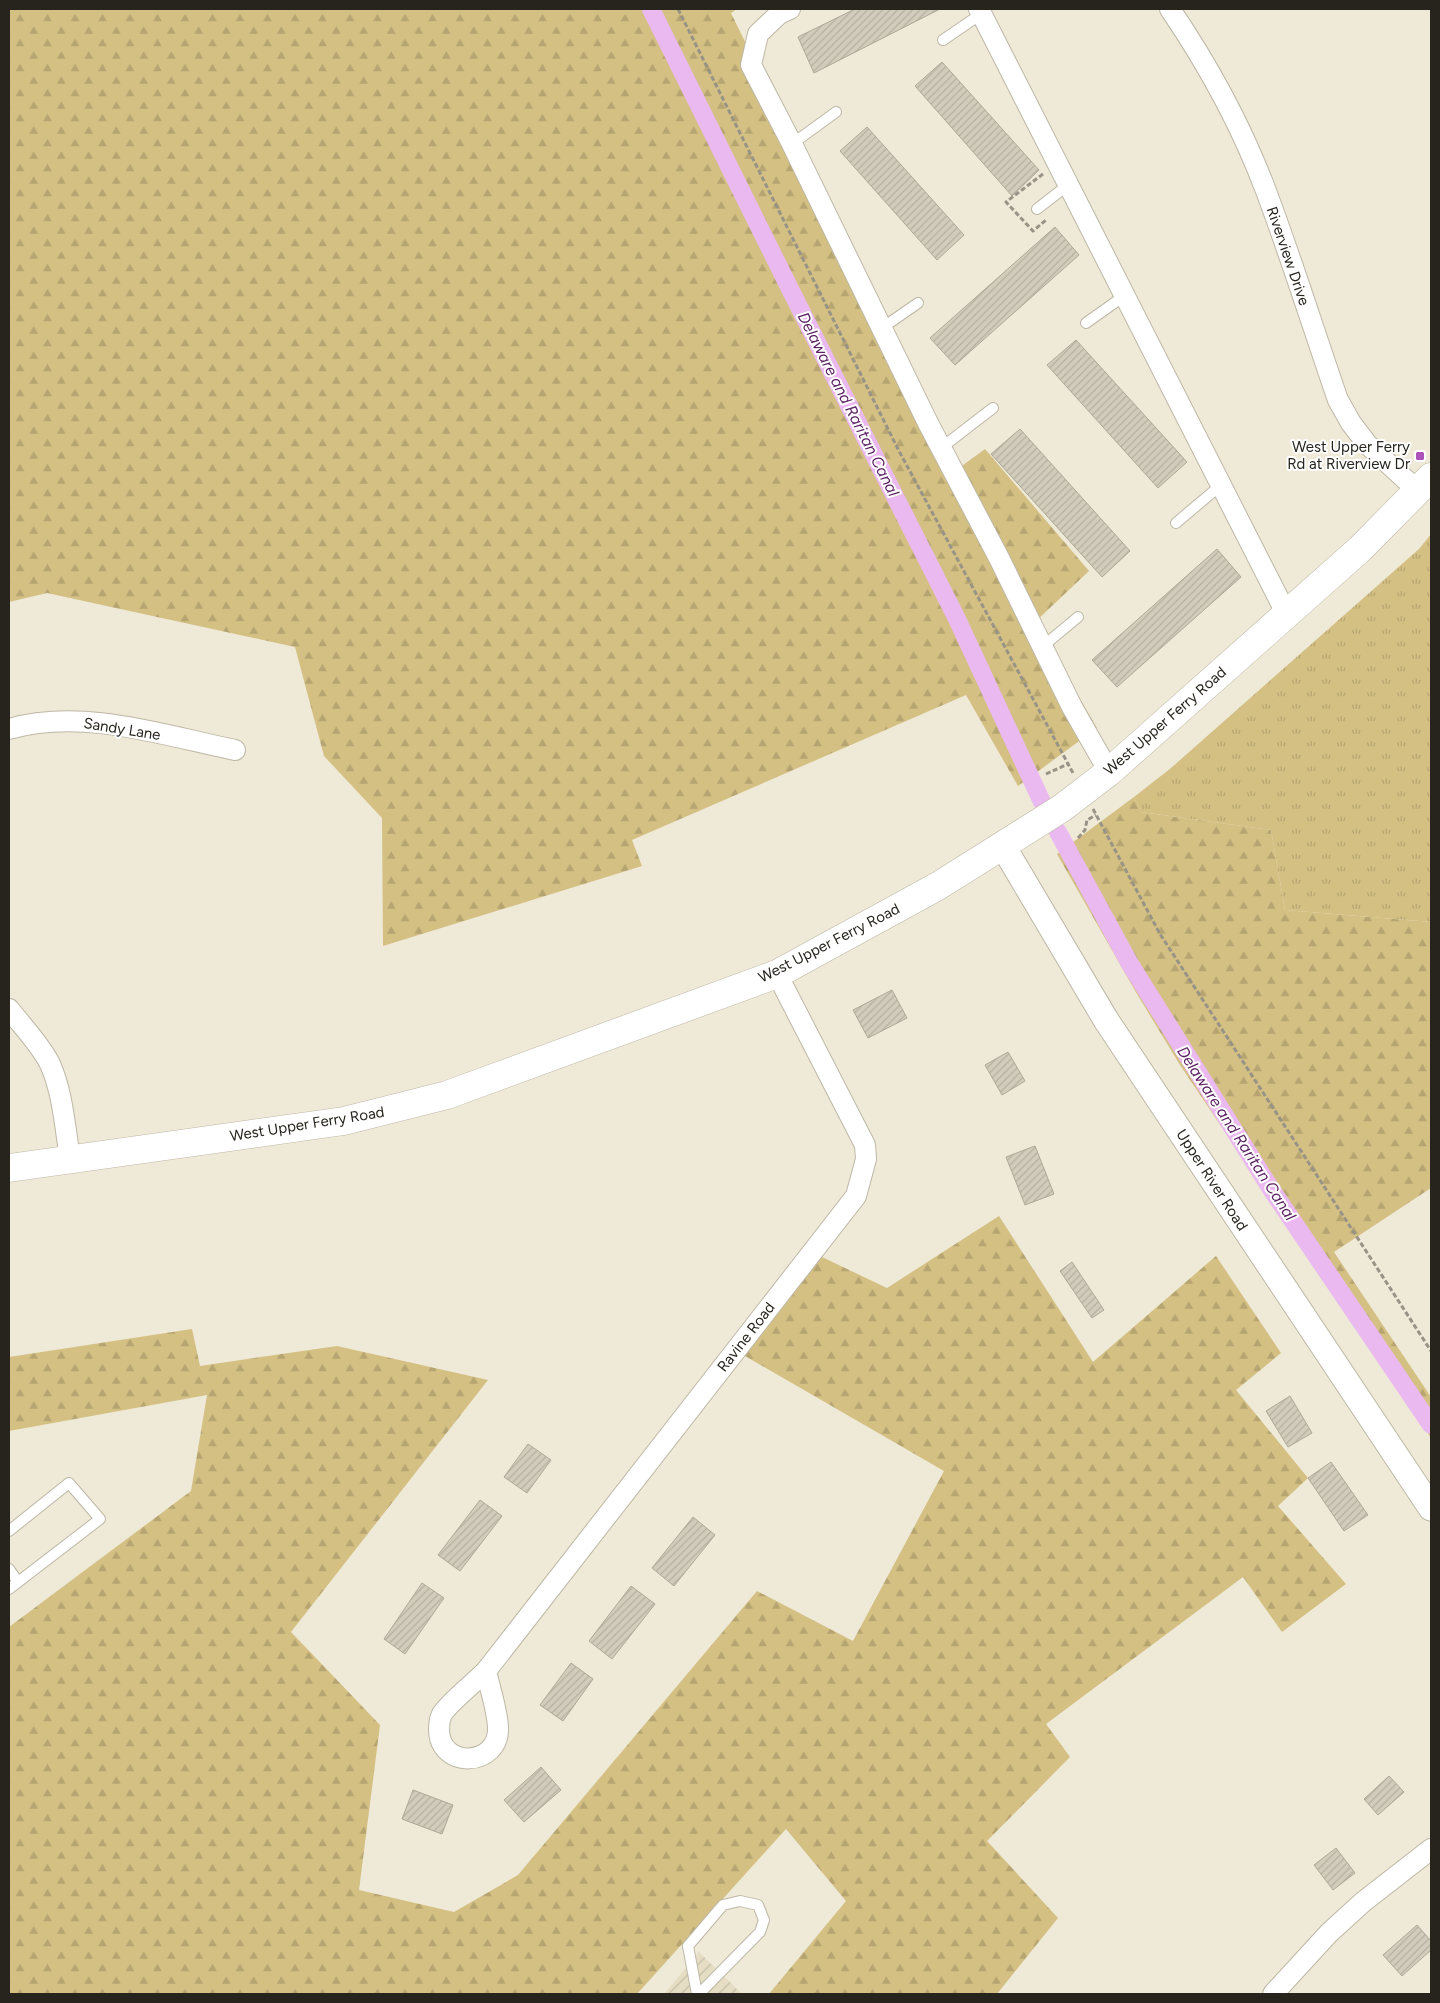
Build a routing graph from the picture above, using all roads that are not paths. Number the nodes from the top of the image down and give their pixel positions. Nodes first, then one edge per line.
1 (790, 9) edge
2 (1170, 9) edge
3 (980, 11) edge
4 (943, 40) dead end
5 (836, 112) dead end
6 (792, 144) junction
7 (1068, 185) junction
8 (1037, 209) dead end
9 (1124, 296) junction
10 (918, 304) dead end
11 (1086, 323) dead end
12 (882, 328) junction
13 (993, 408) dead end
14 (941, 448) junction
15 (1221, 484) junction
16 (1425, 484) edge
17 (1176, 523) dead end
18 (1287, 615) junction
19 (1078, 617) dead end
20 (1042, 647) junction
21 (9, 729) edge
22 (235, 750) dead end
23 (1109, 772) junction
24 (1003, 846) junction
25 (777, 974) junction
26 (9, 1009) edge
27 (70, 1158) junction
28 (9, 1168) edge
29 (1431, 1508) edge
30 (9, 1531) edge
31 (9, 1569) edge
32 (18, 1582) junction
33 (9, 1589) edge
34 (486, 1671) dead end
35 (1431, 1849) edge
36 (698, 1994) edge
37 (1273, 1994) edge

1 - 6 street
2 - 16 street, Riverview Drive
3 - 4 lane
3 - 7 street
5 - 6 lane
6 - 12 street
7 - 8 lane
7 - 9 street
9 - 11 lane
9 - 15 street
10 - 12 lane
12 - 14 street
13 - 14 lane
14 - 20 street
15 - 17 lane
15 - 18 street
16 - 18 main road, West Upper Ferry Road
18 - 23 main road, West Upper Ferry Road
19 - 20 lane
20 - 23 street
21 - 22 street, Sandy Lane
23 - 24 main road, West Upper Ferry Road
24 - 25 main road, West Upper Ferry Road
24 - 29 street, Upper River Road
25 - 27 main road, West Upper Ferry Road
25 - 34 street, Ravine Road
26 - 27 street
27 - 28 main road, West Upper Ferry Road
30 - 32 lane
31 - 32 lane
32 - 33 lane
35 - 37 street
36 - 36 lane

